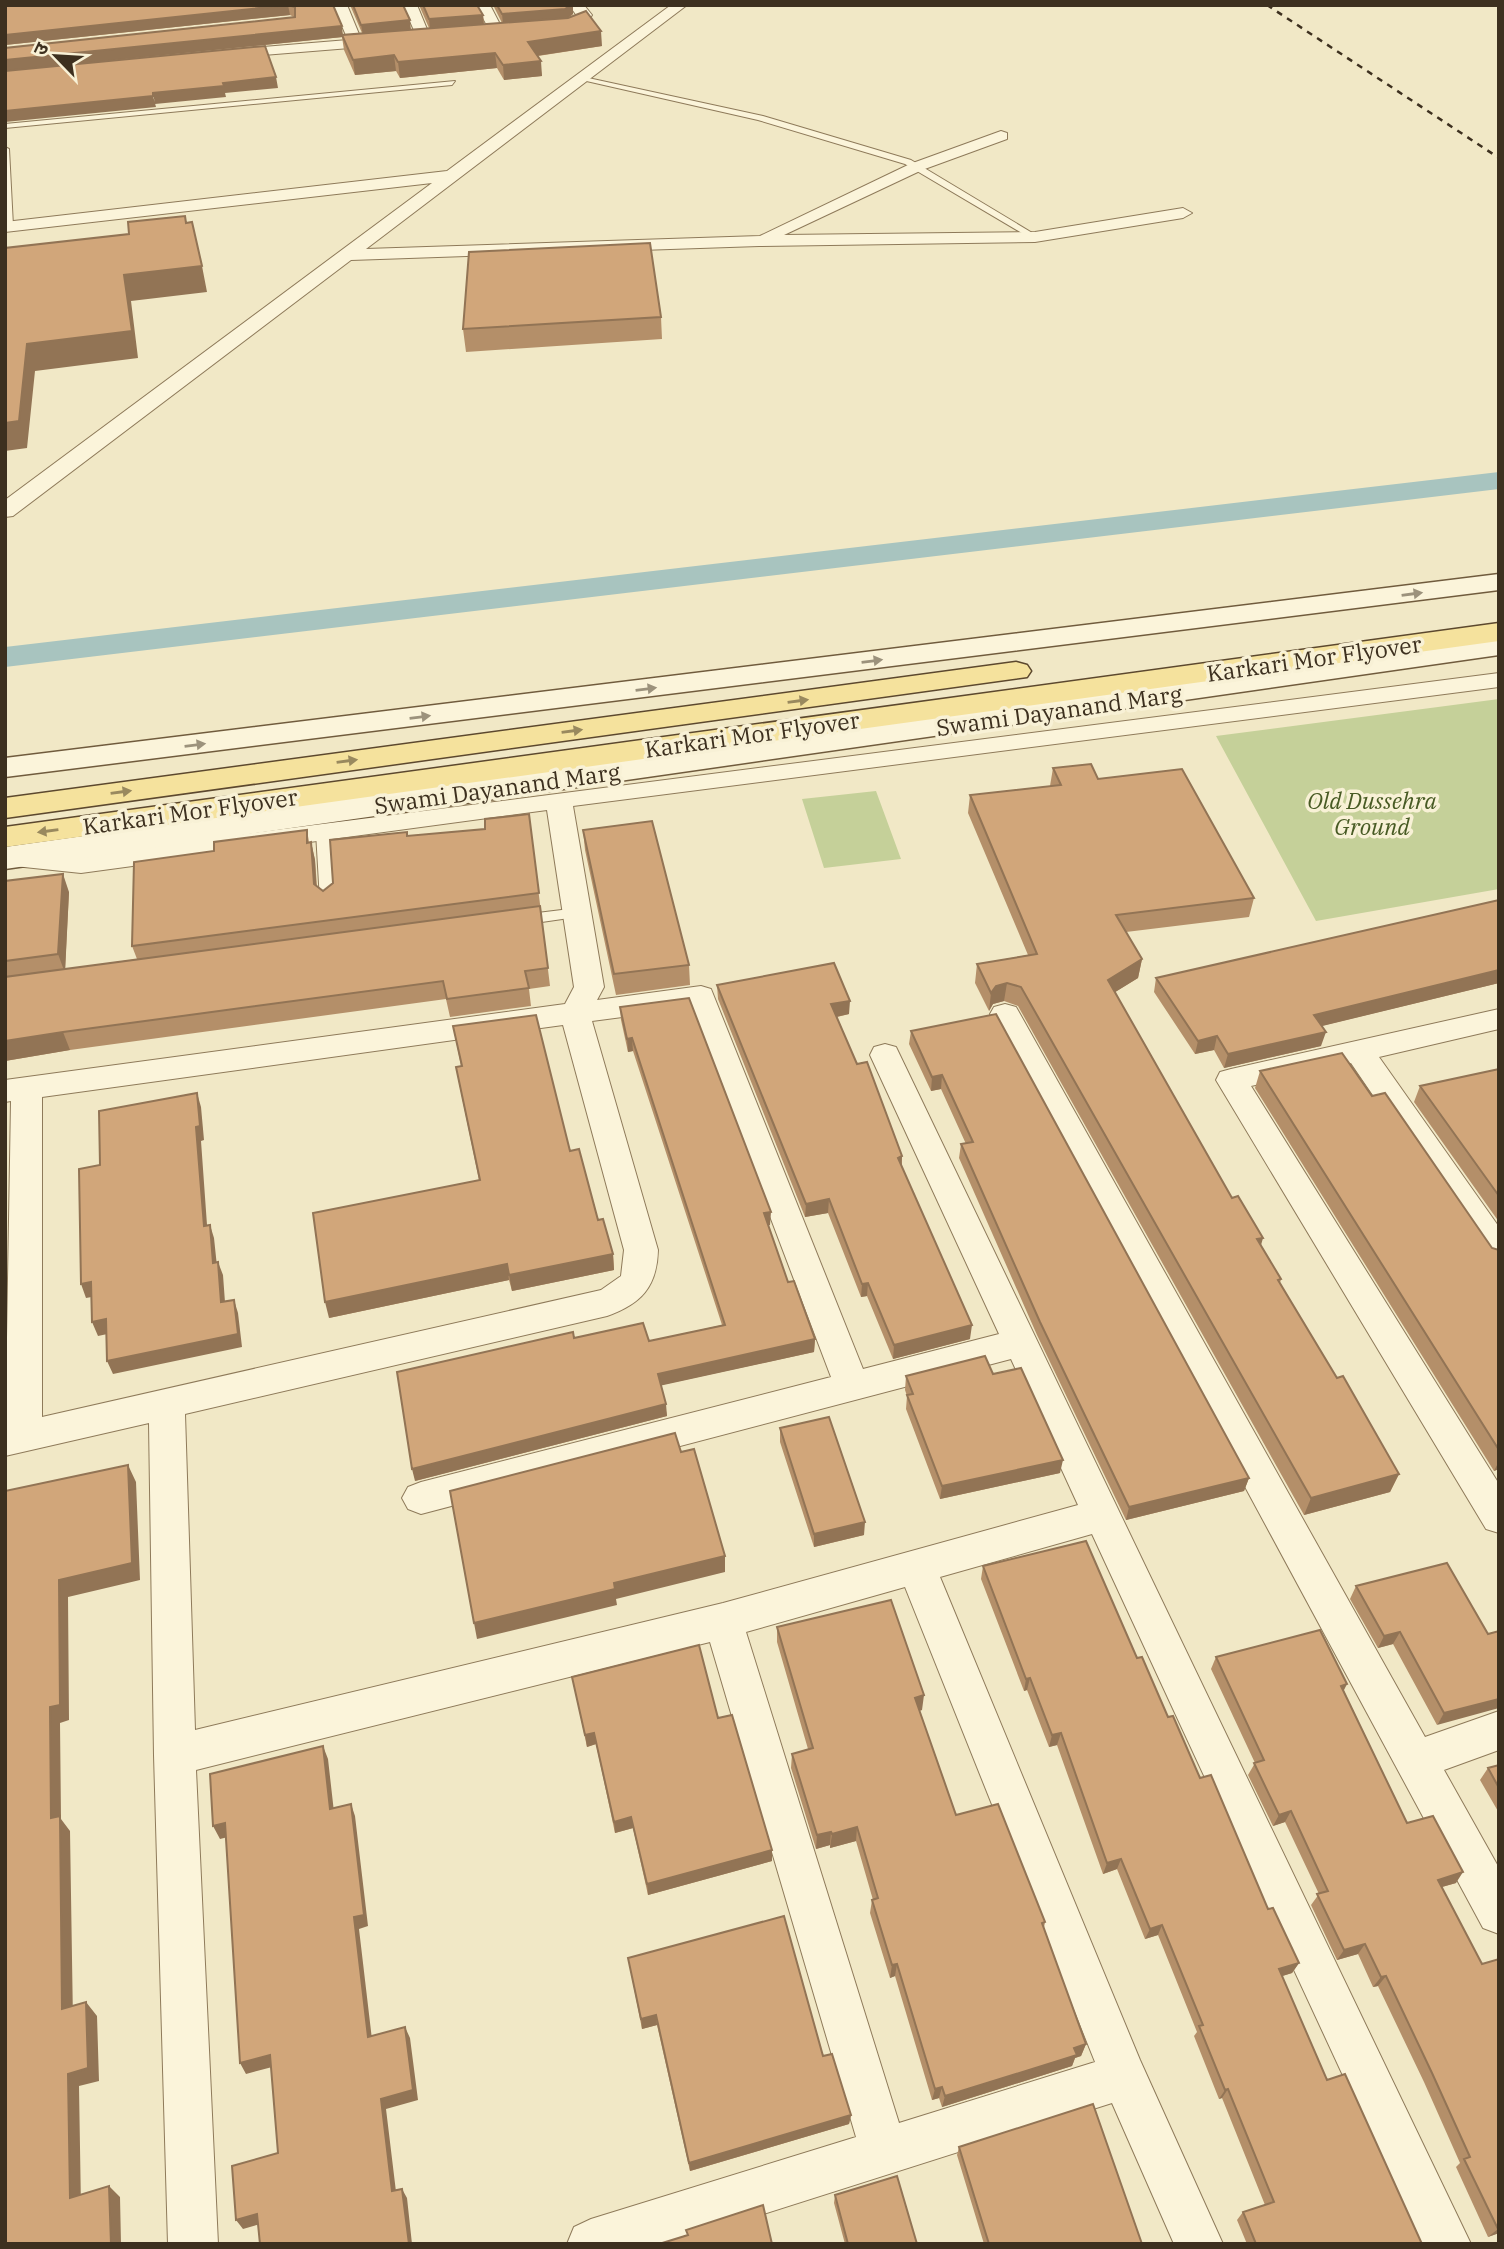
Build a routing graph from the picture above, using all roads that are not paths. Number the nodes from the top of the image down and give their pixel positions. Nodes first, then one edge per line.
1 (340, 5) edge
2 (410, 5) edge
3 (483, 5) edge
4 (576, 5) edge
5 (680, 5) edge
6 (533, 29) edge
7 (497, 32) edge
8 (356, 43) junction
9 (211, 55) edge
10 (582, 78) junction
11 (452, 83) edge
12 (5, 126) edge
13 (1001, 136) dead end
14 (5, 149) edge
15 (916, 167) junction
16 (453, 175) junction
17 (1183, 212) dead end
18 (7, 227) edge
19 (1035, 237) junction
20 (758, 241) junction
21 (347, 255) junction
22 (38, 486) junction
23 (5, 489) edge
24 (5, 511) edge
25 (1499, 582) edge
26 (1499, 606) edge
27 (1499, 632) edge
28 (1499, 646) edge
29 (1499, 680) edge
30 (5, 768) edge
31 (559, 800) junction
32 (5, 808) edge
33 (323, 832) junction
34 (5, 836) edge
35 (5, 858) edge
36 (327, 901) edge
37 (578, 913) junction
38 (510, 922) edge
39 (575, 1013) junction
40 (1005, 1014) dead end
41 (1499, 1019) edge
42 (1359, 1051) junction
43 (885, 1055) dead end
44 (16, 1088) edge
45 (1499, 1253) edge
46 (1022, 1342) junction
47 (853, 1388) junction
48 (167, 1405) junction
49 (15, 1439) edge
50 (421, 1498) dead end
51 (1104, 1514) junction
52 (1499, 1517) edge
53 (916, 1567) junction
54 (723, 1621) junction
55 (1499, 1730) edge
56 (175, 1755) junction
57 (1415, 1761) junction
58 (1499, 1912) edge
59 (1124, 2076) junction
60 (884, 2151) junction
61 (193, 2244) edge
62 (591, 2244) edge
63 (1199, 2244) edge
64 (1447, 2244) edge

1 - 8 street
2 - 8 street
3 - 7 street
4 - 6 street
5 - 10 street
8 - 9 street
10 - 15 lane
10 - 16 street
11 - 12 lane
13 - 15 street
14 - 18 lane
15 - 19 lane
15 - 20 street
16 - 18 street
16 - 21 street
17 - 19 street
19 - 20 street
20 - 21 street
21 - 22 street
22 - 23 street
22 - 24 street
30 -> 25 main road
32 -> 26 main road, Karkari Mor Flyover
27 -> 34 main road, Karkari Mor Flyover
28 - 35 main road, Swami Dayanand Marg
29 - 31 street
31 - 33 street
31 - 37 street
33 - 35 street
33 - 36 lane
37 - 38 lane
37 - 39 street
39 - 44 street
39 - 47 street
39 - 48 street
40 - 57 street
41 - 42 street
42 - 45 street
42 - 52 street
43 - 46 street
44 - 49 street
46 - 47 street
46 - 51 street
47 - 50 street
48 - 49 street
48 - 56 street
51 - 53 street
51 - 64 street
53 - 54 street
53 - 59 street
54 - 56 street
54 - 60 street
55 - 57 street
56 - 61 street
57 - 58 street
59 - 60 street
59 - 63 street
60 - 62 street

